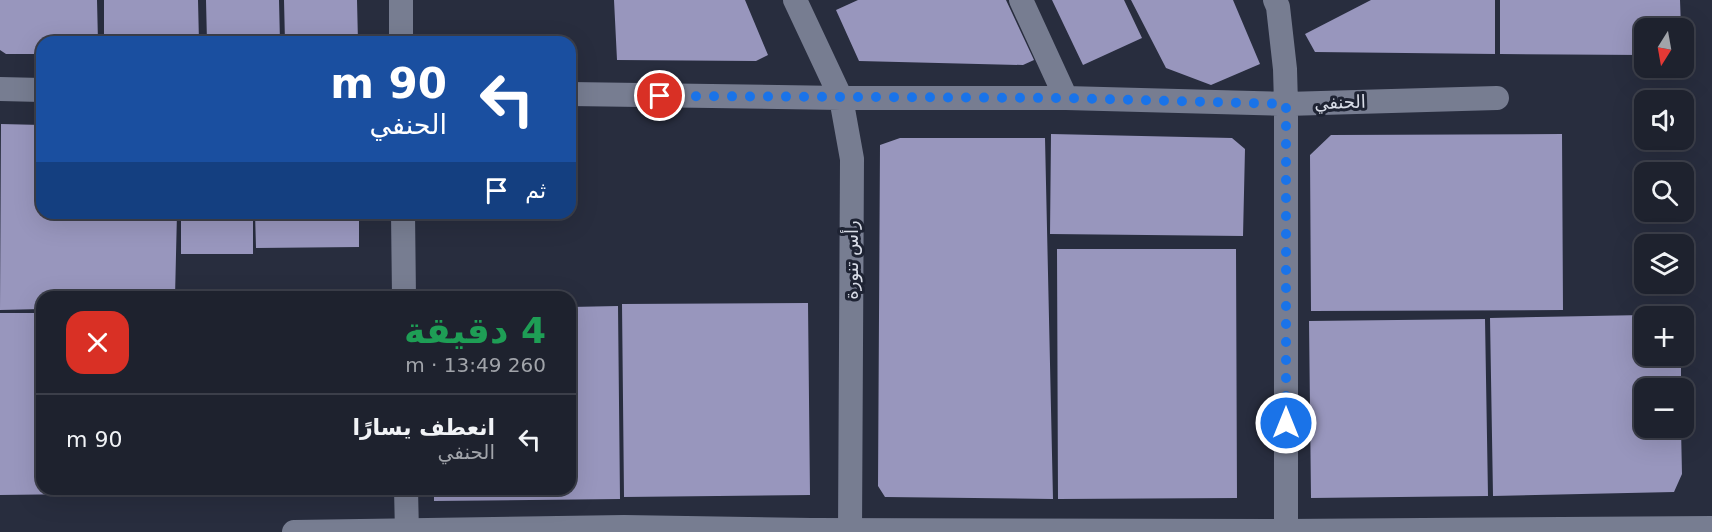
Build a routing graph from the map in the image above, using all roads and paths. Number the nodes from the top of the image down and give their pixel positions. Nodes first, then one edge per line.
1 (401, 0) edge
2 (795, 0) edge
3 (1021, 0) edge
4 (1282, 2) edge
5 (401, 36) edge
6 (0, 89) edge
7 (36, 90) edge
8 (576, 94) edge
9 (841, 98) junction
10 (1066, 98) junction
11 (1497, 98) dead end
12 (1286, 104) junction
13 (403, 219) edge
14 (404, 291) edge
15 (406, 495) edge
16 (1712, 528) edge
17 (624, 530) edge
18 (407, 531) edge
19 (850, 531) edge
20 (294, 532) edge
21 (1286, 532) edge

1 - 5 street
2 - 9 street, رأس تنورة
3 - 10 street
4 - 12 street
6 - 7 street
8 - 9 street, الحنفي
9 - 10 street, الحنفي
9 - 19 street, رأس تنورة
10 - 12 street, الحنفي
11 - 12 street, الحنفي
12 - 21 street
13 - 14 street
15 - 18 street
16 - 21 street
17 - 18 street
17 - 19 street
18 - 20 street
19 - 21 street

